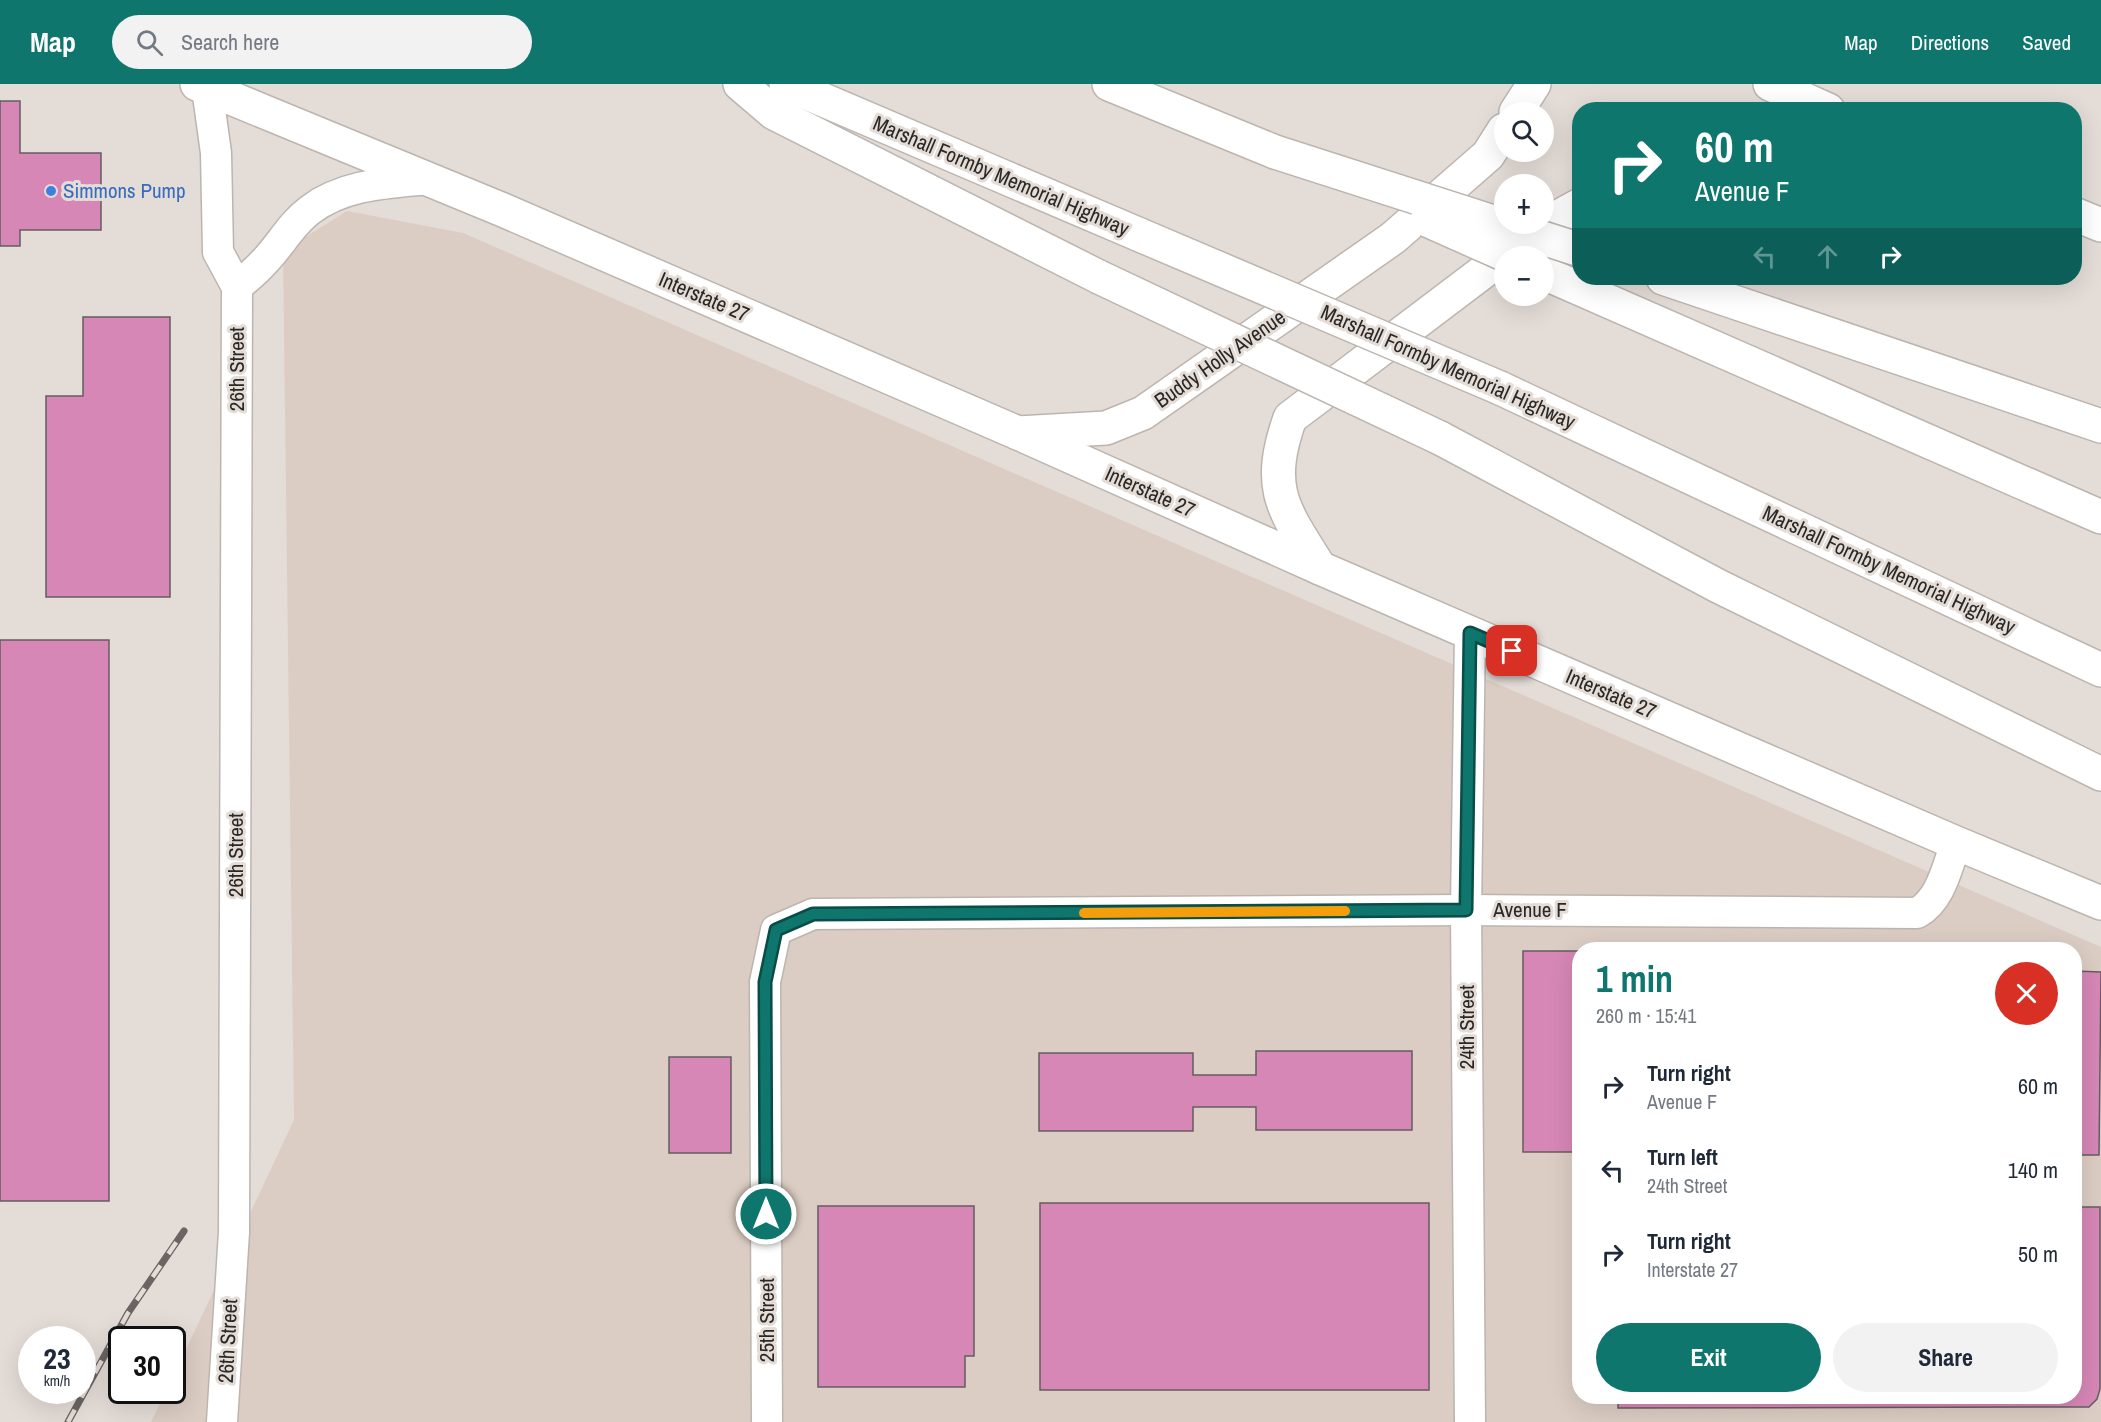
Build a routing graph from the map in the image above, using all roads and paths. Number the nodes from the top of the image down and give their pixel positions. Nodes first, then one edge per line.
1 (740, 84) edge
2 (786, 84) edge
3 (1109, 84) edge
4 (1534, 84) edge
5 (1770, 84) edge
6 (202, 86) edge
7 (1522, 102) edge
8 (1810, 102) edge
9 (1494, 145) edge
10 (1275, 152) junction
11 (429, 179) junction
12 (1572, 210) edge
13 (2082, 217) edge
14 (2101, 225) edge
15 (1572, 247) edge
16 (1494, 250) edge
17 (1554, 278) edge
18 (1686, 285) edge
19 (237, 287) junction
20 (2101, 426) edge
21 (1018, 433) junction
22 (2101, 517) edge
23 (1320, 568) junction
24 (1470, 633) junction
25 (2101, 670) edge
26 (2101, 774) edge
27 (1956, 843) junction
28 (2101, 903) edge
29 (1466, 910) junction
30 (776, 930) joint
31 (222, 1422) edge
32 (767, 1422) edge
33 (1470, 1422) edge

1 - 26 main road, bridge
2 - 25 main road, Marshall Formby Memorial Highway, bridge
3 - 10 main road
4 - 7 main road
5 - 8 main road
6 - 11 main road, Interstate 27
6 - 19 street, 26th Street
9 - 21 main road, Buddy Holly Avenue
10 - 15 main road, bridge
10 - 16 main road, bridge
11 - 19 street
11 - 21 main road, Interstate 27
12 - 23 main road
13 - 14 main road
17 - 22 main road
18 - 20 main road
19 - 31 street, 26th Street
21 - 23 main road, Interstate 27
23 - 24 main road, Interstate 27
24 - 27 main road, Interstate 27
24 - 29 street, 24th Street
27 - 28 main road, Interstate 27
27 - 29 street, Avenue F
29 - 30 street, Avenue F
29 - 33 street, 24th Street
30 - 32 street, 25th Street

